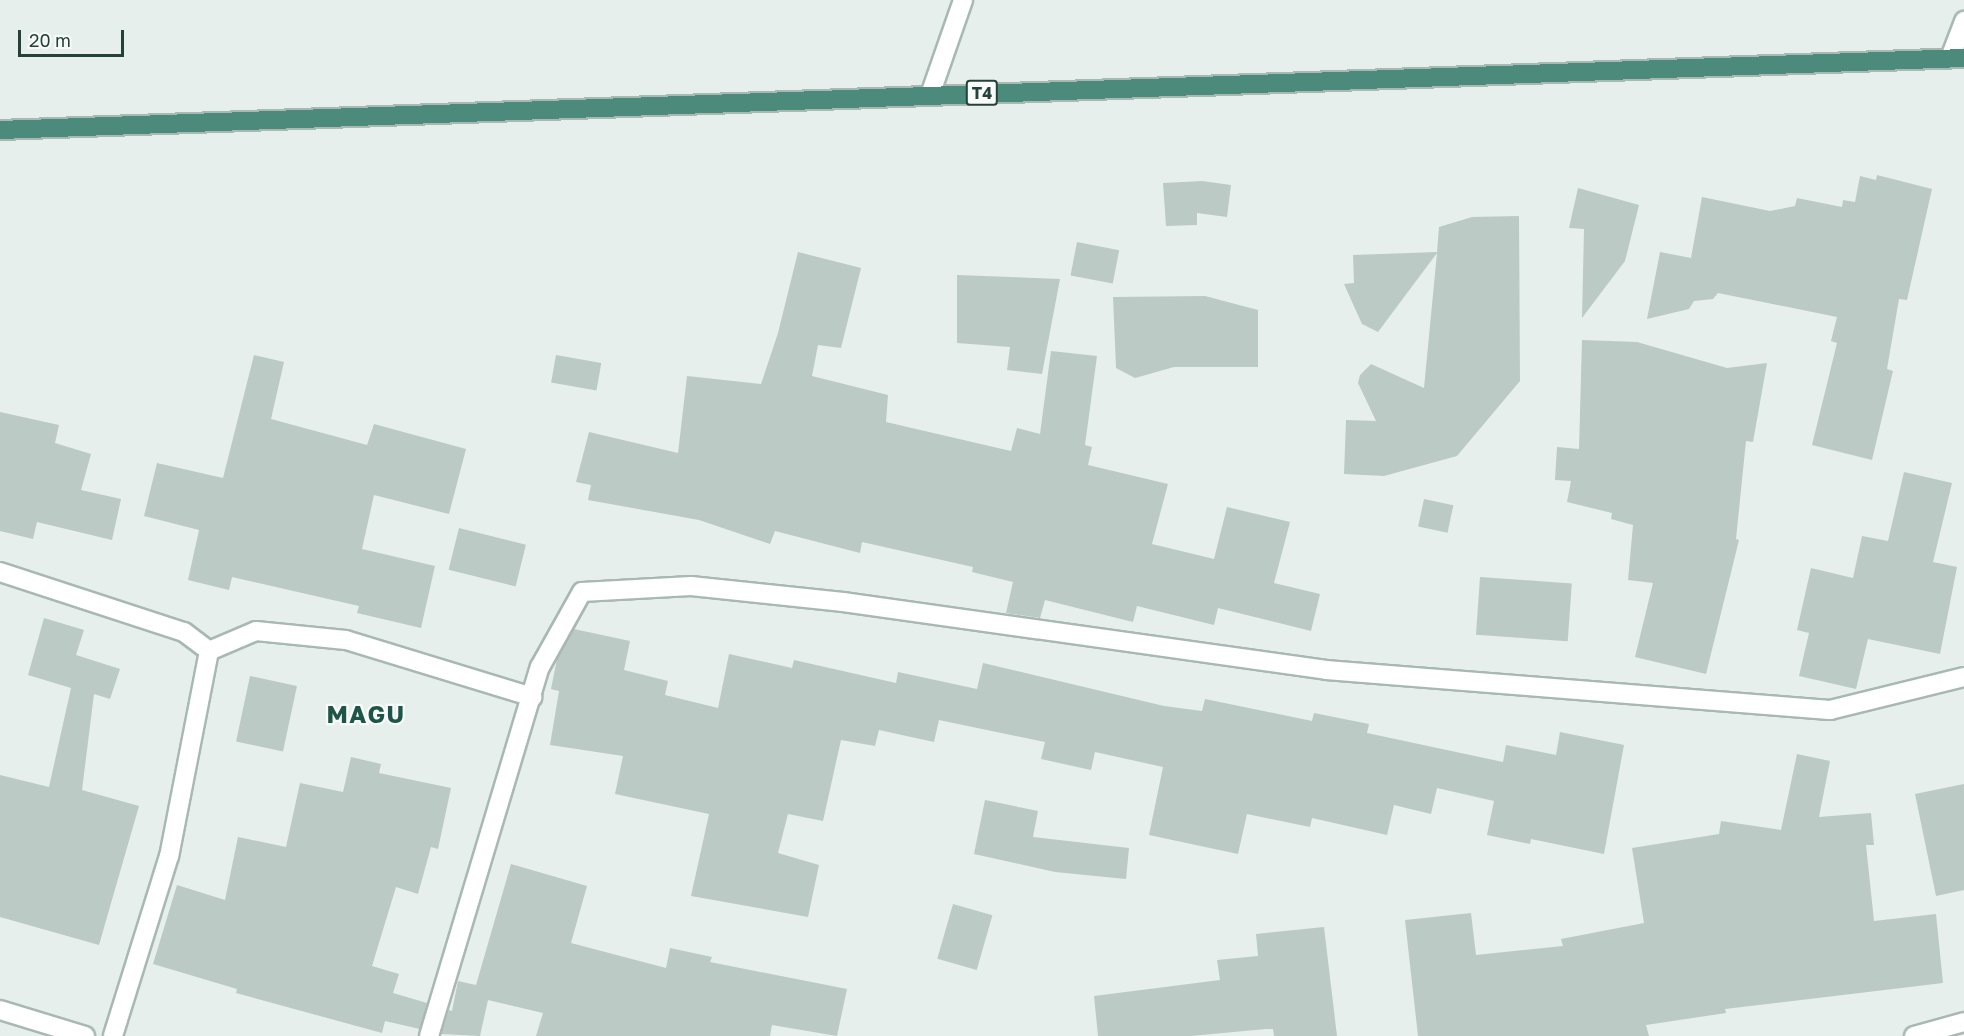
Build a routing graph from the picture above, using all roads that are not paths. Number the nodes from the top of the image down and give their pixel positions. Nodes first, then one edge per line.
1 (963, 0) edge
2 (1964, 21) edge
3 (1957, 58) edge
4 (930, 95) junction
5 (0, 130) edge
6 (0, 572) edge
7 (209, 651) junction
8 (1964, 676) edge
9 (531, 697) junction
10 (0, 1010) edge
11 (1964, 1022) edge
12 (61, 1033) edge
13 (85, 1036) edge
14 (113, 1036) edge
15 (429, 1036) edge
16 (1914, 1036) edge

1 - 4 street
2 - 3 street
3 - 4 highway, T4
4 - 5 highway, T4
6 - 7 street
7 - 9 street
7 - 14 street
8 - 9 street
9 - 15 street
10 - 12 street
11 - 16 street
12 - 13 street

